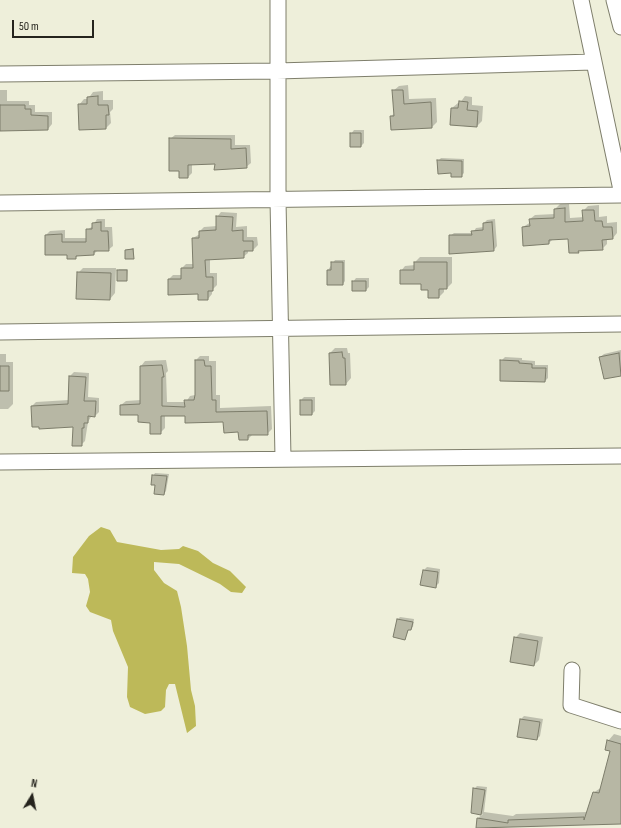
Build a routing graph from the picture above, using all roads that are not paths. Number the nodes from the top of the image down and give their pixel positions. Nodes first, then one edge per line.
1 (278, 0) edge
2 (580, 0) edge
3 (614, 0) edge
4 (621, 28) edge
5 (593, 62) junction
6 (277, 71) junction
7 (0, 74) edge
8 (621, 190) edge
9 (621, 195) edge
10 (278, 200) junction
11 (0, 203) edge
12 (621, 324) edge
13 (282, 329) junction
14 (0, 332) edge
15 (621, 456) edge
16 (283, 458) junction
17 (0, 462) edge
18 (572, 670) dead end
19 (621, 722) edge

1 - 6 street
2 - 5 street
3 - 4 street
5 - 6 street
5 - 8 street
6 - 7 street
6 - 10 street
9 - 10 street
10 - 11 street
10 - 13 street
12 - 13 street
13 - 14 street
13 - 16 street
15 - 16 street
16 - 17 street
18 - 19 street

